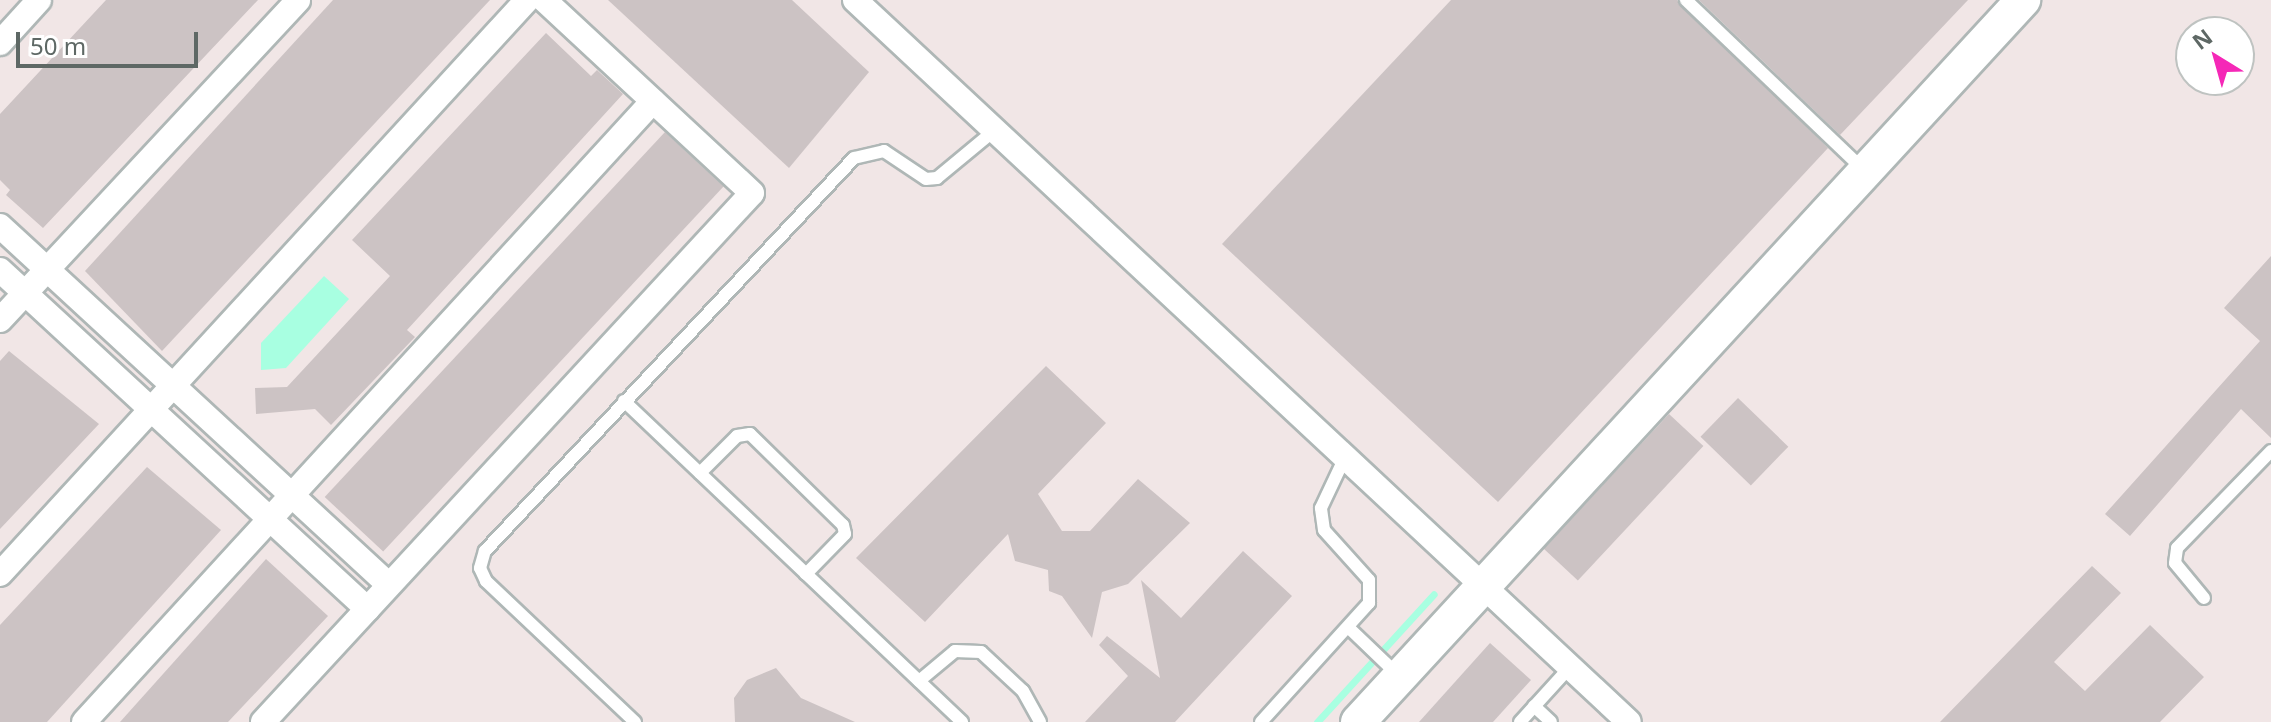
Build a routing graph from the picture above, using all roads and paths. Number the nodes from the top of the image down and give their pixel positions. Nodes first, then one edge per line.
1 (39, 0) edge
2 (298, 0) edge
3 (527, 0) edge
4 (544, 0) edge
5 (855, 0) edge
6 (1686, 0) edge
7 (2023, 0) edge
8 (0, 43) edge
9 (653, 101) junction
10 (995, 130) junction
11 (1864, 170) junction
12 (0, 226) edge
13 (48, 269) junction
14 (0, 270) edge
15 (25, 293) junction
16 (0, 320) edge
17 (172, 386) junction
18 (624, 401) junction
19 (151, 409) junction
20 (2271, 451) edge
21 (1346, 455) junction
22 (700, 473) junction
23 (292, 494) junction
24 (269, 519) junction
25 (0, 574) edge
26 (806, 574) junction
27 (388, 584) junction
28 (1485, 584) junction
29 (2204, 598) dead end
30 (367, 609) junction
31 (1349, 628) junction
32 (1571, 666) junction
33 (1395, 671) junction
34 (919, 681) junction
35 (1534, 706) junction
36 (84, 722) edge
37 (263, 722) edge
38 (635, 722) edge
39 (962, 722) edge
40 (1040, 722) edge
41 (1261, 722) edge
42 (1358, 722) edge
43 (1520, 722) edge
44 (1551, 722) edge
45 (1629, 722) edge

1 - 8 street
2 - 13 street
3 - 17 street
4 - 9 street
5 - 10 street
6 - 11 lane
7 - 11 street
9 - 23 street
9 - 27 street
10 - 18 lane
10 - 21 street
11 - 28 street
12 - 13 street
13 - 15 street
13 - 17 street
14 - 15 street
15 - 16 street
15 - 19 street
17 - 19 street
17 - 23 street
18 - 22 lane
18 - 38 lane
19 - 24 street
19 - 25 street
20 - 29 lane
21 - 28 street
21 - 31 lane
22 - 26 lane
22 - 26 lane
23 - 24 street
23 - 27 street
24 - 30 street
24 - 36 street
26 - 34 lane
27 - 30 street
28 - 32 street
28 - 33 street
30 - 37 street
31 - 33 lane
31 - 41 lane
32 - 35 lane
32 - 45 street
33 - 42 street
34 - 39 lane
34 - 40 lane
35 - 43 lane
35 - 44 lane

